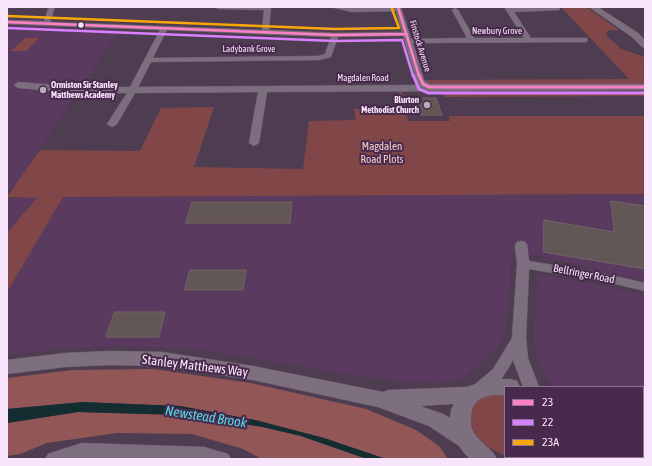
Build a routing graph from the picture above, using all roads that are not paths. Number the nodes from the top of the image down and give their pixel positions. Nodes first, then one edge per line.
1 (52, 7) edge
2 (218, 7) edge
3 (333, 7) edge
4 (593, 7) edge
5 (268, 8) edge
6 (398, 8) edge
7 (509, 8) edge
8 (558, 9) edge
9 (455, 10) dead end
10 (7, 22) edge
11 (46, 24) junction
12 (165, 28) junction
13 (265, 32) junction
14 (335, 35) junction
15 (408, 38) junction
16 (471, 40) junction
17 (529, 40) junction
18 (586, 40) dead end
19 (645, 45) edge
20 (148, 60) junction
21 (18, 85) dead end
22 (429, 87) junction
23 (645, 87) edge
24 (133, 89) junction
25 (263, 89) junction
26 (122, 124) dead end
27 (254, 143) dead end
28 (521, 245) dead end
29 (523, 264) junction
30 (645, 287) edge
31 (519, 338) junction
32 (7, 367) edge
33 (531, 386) edge
34 (504, 387) edge
35 (475, 392) junction
36 (380, 399) junction
37 (475, 451) edge
38 (574, 458) edge
39 (54, 459) edge
40 (222, 459) edge
41 (563, 459) edge

1 - 11 street
2 - 5 street
3 - 6 street
4 - 19 main road
5 - 13 street
6 - 15 street, Finstock Avenue
7 - 8 street
7 - 17 street
9 - 16 street
10 - 11 street, Newbury Grove
11 - 12 street, Newbury Grove
12 - 13 street, Newbury Grove
12 - 20 street
13 - 14 street, Newbury Grove
14 - 15 street, Newbury Grove
14 - 20 street, Ladybank Grove
15 - 16 street, Newbury Grove
15 - 22 street, Finstock Avenue
16 - 17 street, Newbury Grove
17 - 18 street, Newbury Grove
20 - 24 street
21 - 24 street, Magdalen Road
22 - 23 street, Magdalen Road
22 - 25 street, Magdalen Road
24 - 25 street, Magdalen Road
24 - 26 street
25 - 27 street
28 - 29 street
29 - 30 street, Bellringer Road
29 - 31 street
31 - 33 street
31 - 35 street
32 - 36 main road, Stanley Matthews Way
34 - 35 main road, Stanley Matthews Way
35 - 36 main road, Stanley Matthews Way
35 - 37 main road
36 - 37 main road, Stanley Matthews Way
38 - 41 main road
39 - 40 street

